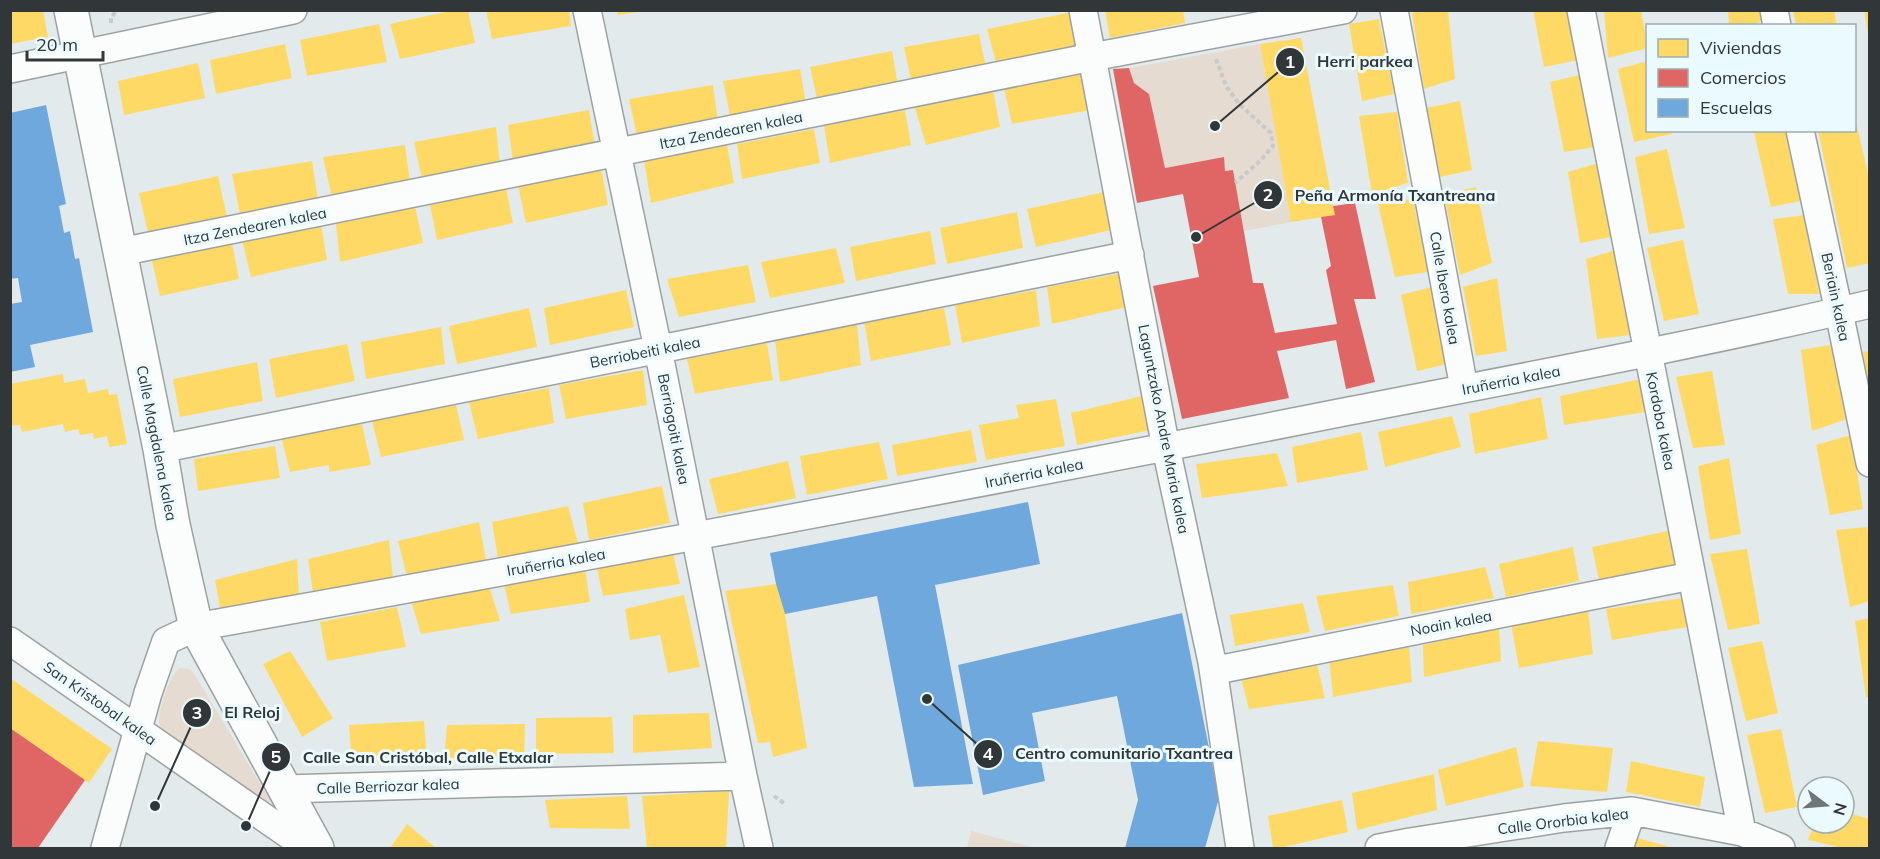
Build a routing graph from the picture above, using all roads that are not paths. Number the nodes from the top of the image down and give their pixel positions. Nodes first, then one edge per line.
1 (71, 10) edge
2 (293, 10) edge
3 (587, 10) edge
4 (1083, 10) edge
5 (1089, 10) edge
6 (1343, 10) edge
7 (1394, 10) edge
8 (1581, 10) edge
9 (81, 54) junction
10 (1095, 56) junction
11 (10, 69) edge
12 (1800, 132) edge
13 (617, 153) junction
14 (120, 252) junction
15 (1130, 255) junction
16 (1869, 304) edge
17 (1839, 312) junction
18 (658, 349) junction
19 (1648, 354) junction
20 (1464, 388) junction
21 (1170, 437) junction
22 (160, 449) junction
23 (1869, 463) edge
24 (694, 537) junction
25 (1691, 576) junction
26 (196, 627) junction
27 (10, 641) edge
28 (1212, 662) junction
29 (137, 729) junction
30 (743, 776) junction
31 (285, 789) junction
32 (1632, 811) junction
33 (1742, 832) junction
34 (1411, 845) edge
35 (105, 849) edge
36 (308, 849) edge
37 (317, 849) edge
38 (759, 849) edge
39 (1240, 849) edge
40 (1379, 849) edge
41 (1619, 849) edge
42 (1781, 849) edge

1 - 9 main road, Calle Magdalena kalea
2 - 9 street
3 - 13 street, Berriogoiti kalea
4 - 10 street, Laguntzako Andre Maria kalea
5 - 10 street, Laguntzako Andre Maria kalea
6 - 10 street, Itza Zendearen kalea
7 - 20 street, Calle Ibero kalea
8 - 19 street, Kordoba kalea
9 - 11 street
9 - 14 main road, Calle Magdalena kalea
10 - 13 street, Itza Zendearen kalea
10 - 15 street, Laguntzako Andre Maria kalea
10 - 21 street, Laguntzako Andre Maria kalea
12 - 17 street, Beriain kalea
13 - 14 street, Itza Zendearen kalea
13 - 18 street, Berriogoiti kalea
14 - 22 main road, Calle Magdalena kalea
15 - 18 street, Berriobeiti kalea
15 - 21 street, Laguntzako Andre Maria kalea
16 - 17 street, Iruñerria kalea
17 - 19 street, Iruñerria kalea
17 - 23 street, Beriain kalea
18 - 22 street, Berriobeiti kalea
18 - 24 street, Berriogoiti kalea
19 - 20 street, Iruñerria kalea
19 - 25 street, Kordoba kalea
20 - 21 street, Iruñerria kalea
21 - 24 street, Iruñerria kalea
21 - 28 street, Laguntzako Andre Maria kalea
22 - 26 main road, Calle Magdalena kalea
24 - 26 street, Iruñerria kalea
24 - 30 street, Berriogoiti kalea
25 - 28 street, Noain kalea
25 - 33 street, Kordoba kalea
26 - 29 street, Iruñerria kalea
26 - 31 main road, Calle Magdalena kalea
27 - 29 street, San Kristobal kalea
28 - 39 street, Laguntzako Andre Maria kalea
29 - 35 street, Iruñerria kalea
29 - 36 street, San Kristobal kalea
30 - 31 street, Calle Berriozar kalea
30 - 38 street, Berriogoiti kalea
31 - 37 main road, Calle Magdalena kalea
32 - 33 street, Calle Ororbia kalea
32 - 34 street, Calle Ororbia kalea
32 - 41 street
33 - 42 street, Calle Ororbia kalea
34 - 40 street, Calle Ororbia kalea

